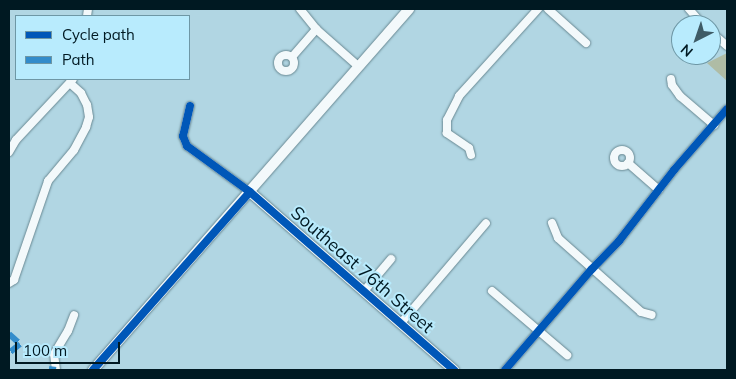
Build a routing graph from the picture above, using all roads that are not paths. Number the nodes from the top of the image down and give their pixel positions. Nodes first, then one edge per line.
1 (300, 9) edge
2 (408, 9) edge
3 (538, 9) edge
4 (548, 9) edge
5 (316, 29) junction
6 (586, 43) dead end
7 (292, 57) dead end
8 (358, 66) junction
9 (671, 79) dead end
10 (71, 81) edge
11 (190, 106) dead end
12 (727, 109) edge
13 (714, 125) junction
14 (12, 142) edge
15 (9, 152) edge
16 (472, 155) dead end
17 (628, 163) dead end
18 (659, 190) junction
19 (250, 192) junction
20 (486, 223) dead end
21 (552, 224) dead end
22 (391, 259) dead end
23 (592, 268) junction
24 (9, 283) edge
25 (492, 291) dead end
26 (364, 292) junction
27 (74, 315) dead end
28 (652, 315) dead end
29 (400, 323) junction
30 (539, 331) junction
31 (567, 356) dead end
32 (448, 368) edge
33 (56, 370) edge
34 (93, 370) edge
35 (505, 370) edge

1 - 5 street
2 - 8 street
3 - 16 street
4 - 6 street
5 - 7 street
5 - 8 street
8 - 19 street
9 - 13 street
10 - 14 street
10 - 24 street
11 - 19 street
12 - 13 street
13 - 18 street
14 - 15 street
17 - 18 street
18 - 23 street
19 - 26 street, Southeast 76th Street
19 - 34 street
20 - 29 street
21 - 23 street
22 - 26 street
23 - 28 street
23 - 30 street
25 - 30 street
26 - 29 street, Southeast 76th Street
27 - 33 street
29 - 32 street, Southeast 76th Street
30 - 31 street
30 - 35 street

